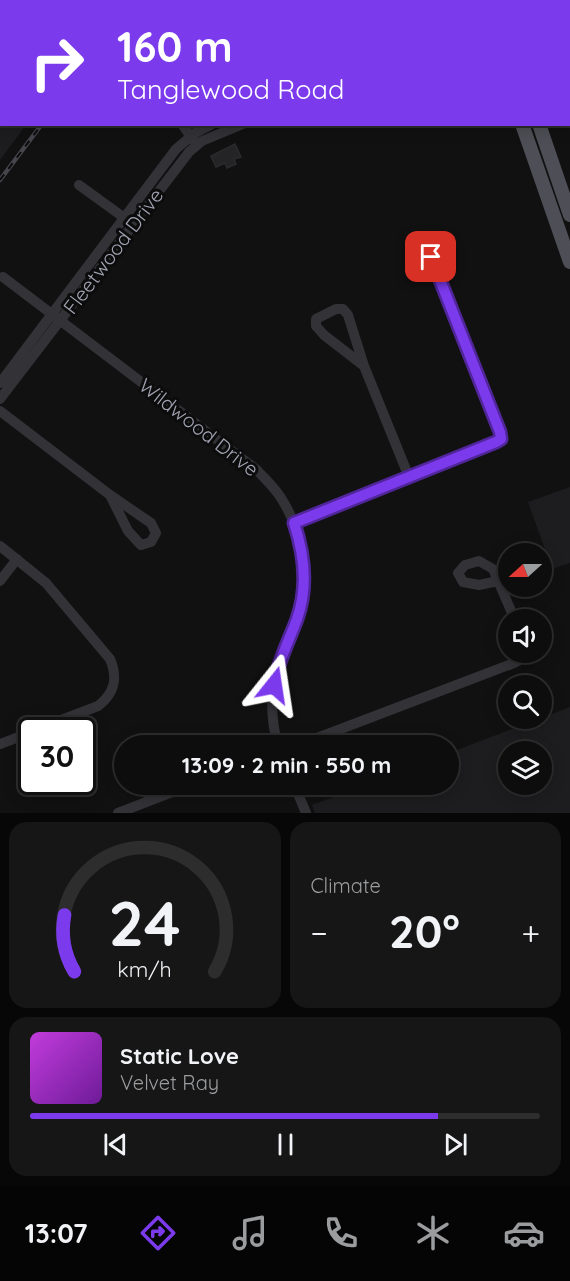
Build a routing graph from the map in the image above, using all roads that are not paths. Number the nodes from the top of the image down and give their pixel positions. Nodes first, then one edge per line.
1 (184, 126) edge
2 (210, 126) edge
3 (238, 126) edge
4 (523, 126) edge
5 (539, 126) edge
6 (194, 140) junction
7 (80, 185) dead end
8 (570, 215) edge
9 (129, 221) junction
10 (418, 247) dead end
11 (570, 262) edge
12 (3, 277) dead end
13 (56, 318) junction
14 (364, 366) junction
15 (0, 383) edge
16 (0, 399) edge
17 (0, 411) edge
18 (409, 477) junction
19 (110, 495) junction
20 (294, 523) junction
21 (0, 546) edge
22 (17, 559) junction
23 (0, 581) edge
24 (514, 663) edge
25 (69, 717) edge
26 (276, 735) edge
27 (325, 735) edge
28 (18, 737) edge
29 (0, 744) edge
30 (165, 795) edge
31 (299, 795) edge
32 (118, 813) edge
33 (306, 813) edge

1 - 6 street
2 - 6 street, Fleetwood Drive
3 - 6 street, Fleetwood Drive
4 - 11 main road
5 - 8 main road
6 - 9 street, Fleetwood Drive
7 - 9 street
9 - 13 street, Fleetwood Drive
10 - 18 street
12 - 13 street, Wildwood Drive
13 - 15 street, Fleetwood Drive
13 - 16 street, Fleetwood Drive
13 - 20 street, Wildwood Drive
14 - 14 street
14 - 18 street
17 - 19 street
18 - 20 street
19 - 19 street
20 - 26 street, Wildwood Drive
21 - 22 street
22 - 23 street
22 - 25 street
24 - 27 street
28 - 29 street
30 - 32 street
31 - 33 street

